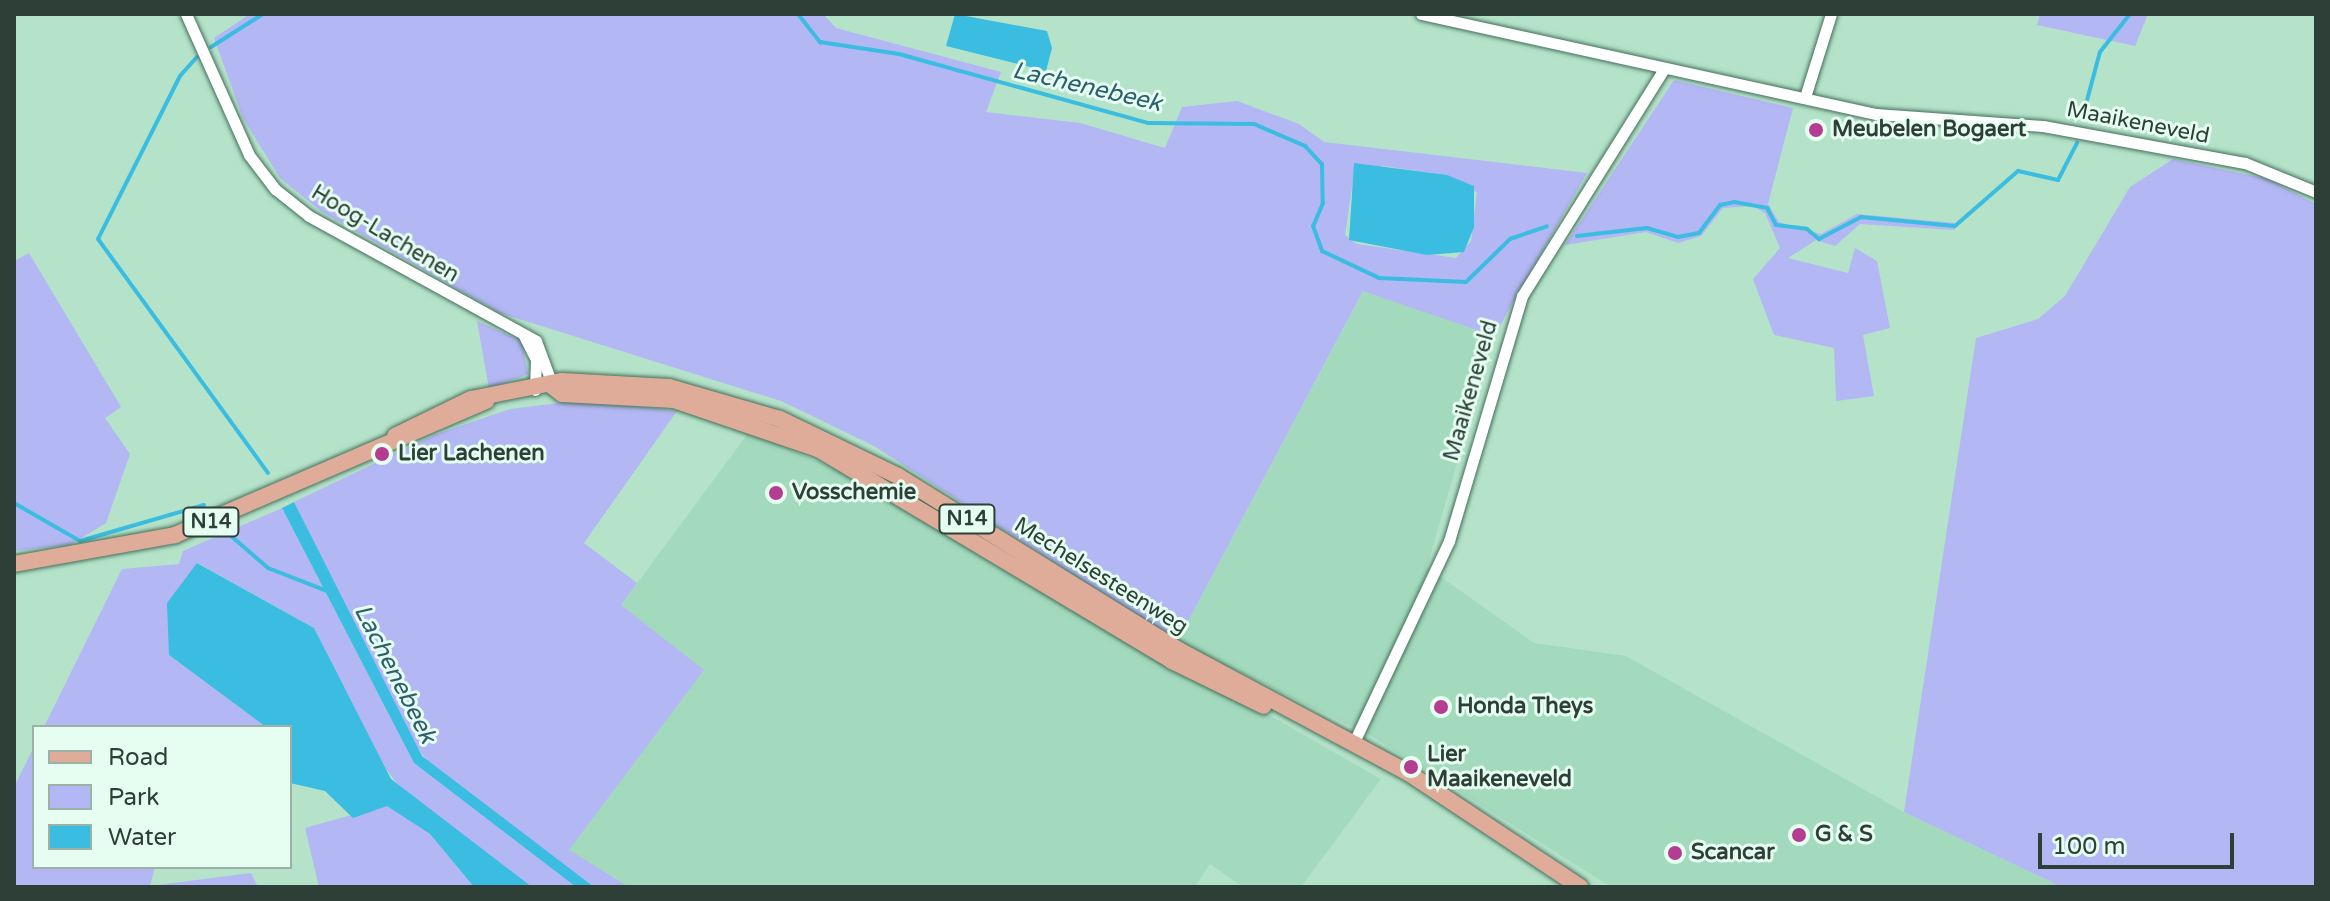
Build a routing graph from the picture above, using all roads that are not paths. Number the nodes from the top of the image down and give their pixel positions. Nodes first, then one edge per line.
1 (186, 14) edge
2 (1421, 14) edge
3 (1831, 14) edge
4 (1664, 69) junction
5 (1805, 97) junction
6 (2316, 192) edge
7 (524, 336) junction
8 (553, 387) junction
9 (535, 390) junction
10 (14, 564) edge
11 (1354, 742) junction
12 (1580, 887) edge

1 - 7 street, Hoog-Lachenen
2 - 4 street, Maaikeneveld
3 - 5 street
4 - 5 street, Maaikeneveld
4 - 11 street, Maaikeneveld
5 - 6 street, Maaikeneveld
7 - 8 street, Hoog-Lachenen
7 - 9 street
8 - 9 main road, Mechelsesteenweg / N14
8 - 11 main road, Mechelsesteenweg / N14
9 - 10 main road, Mechelsesteenweg / N14
11 - 12 main road, Mechelsesteenweg / N14

